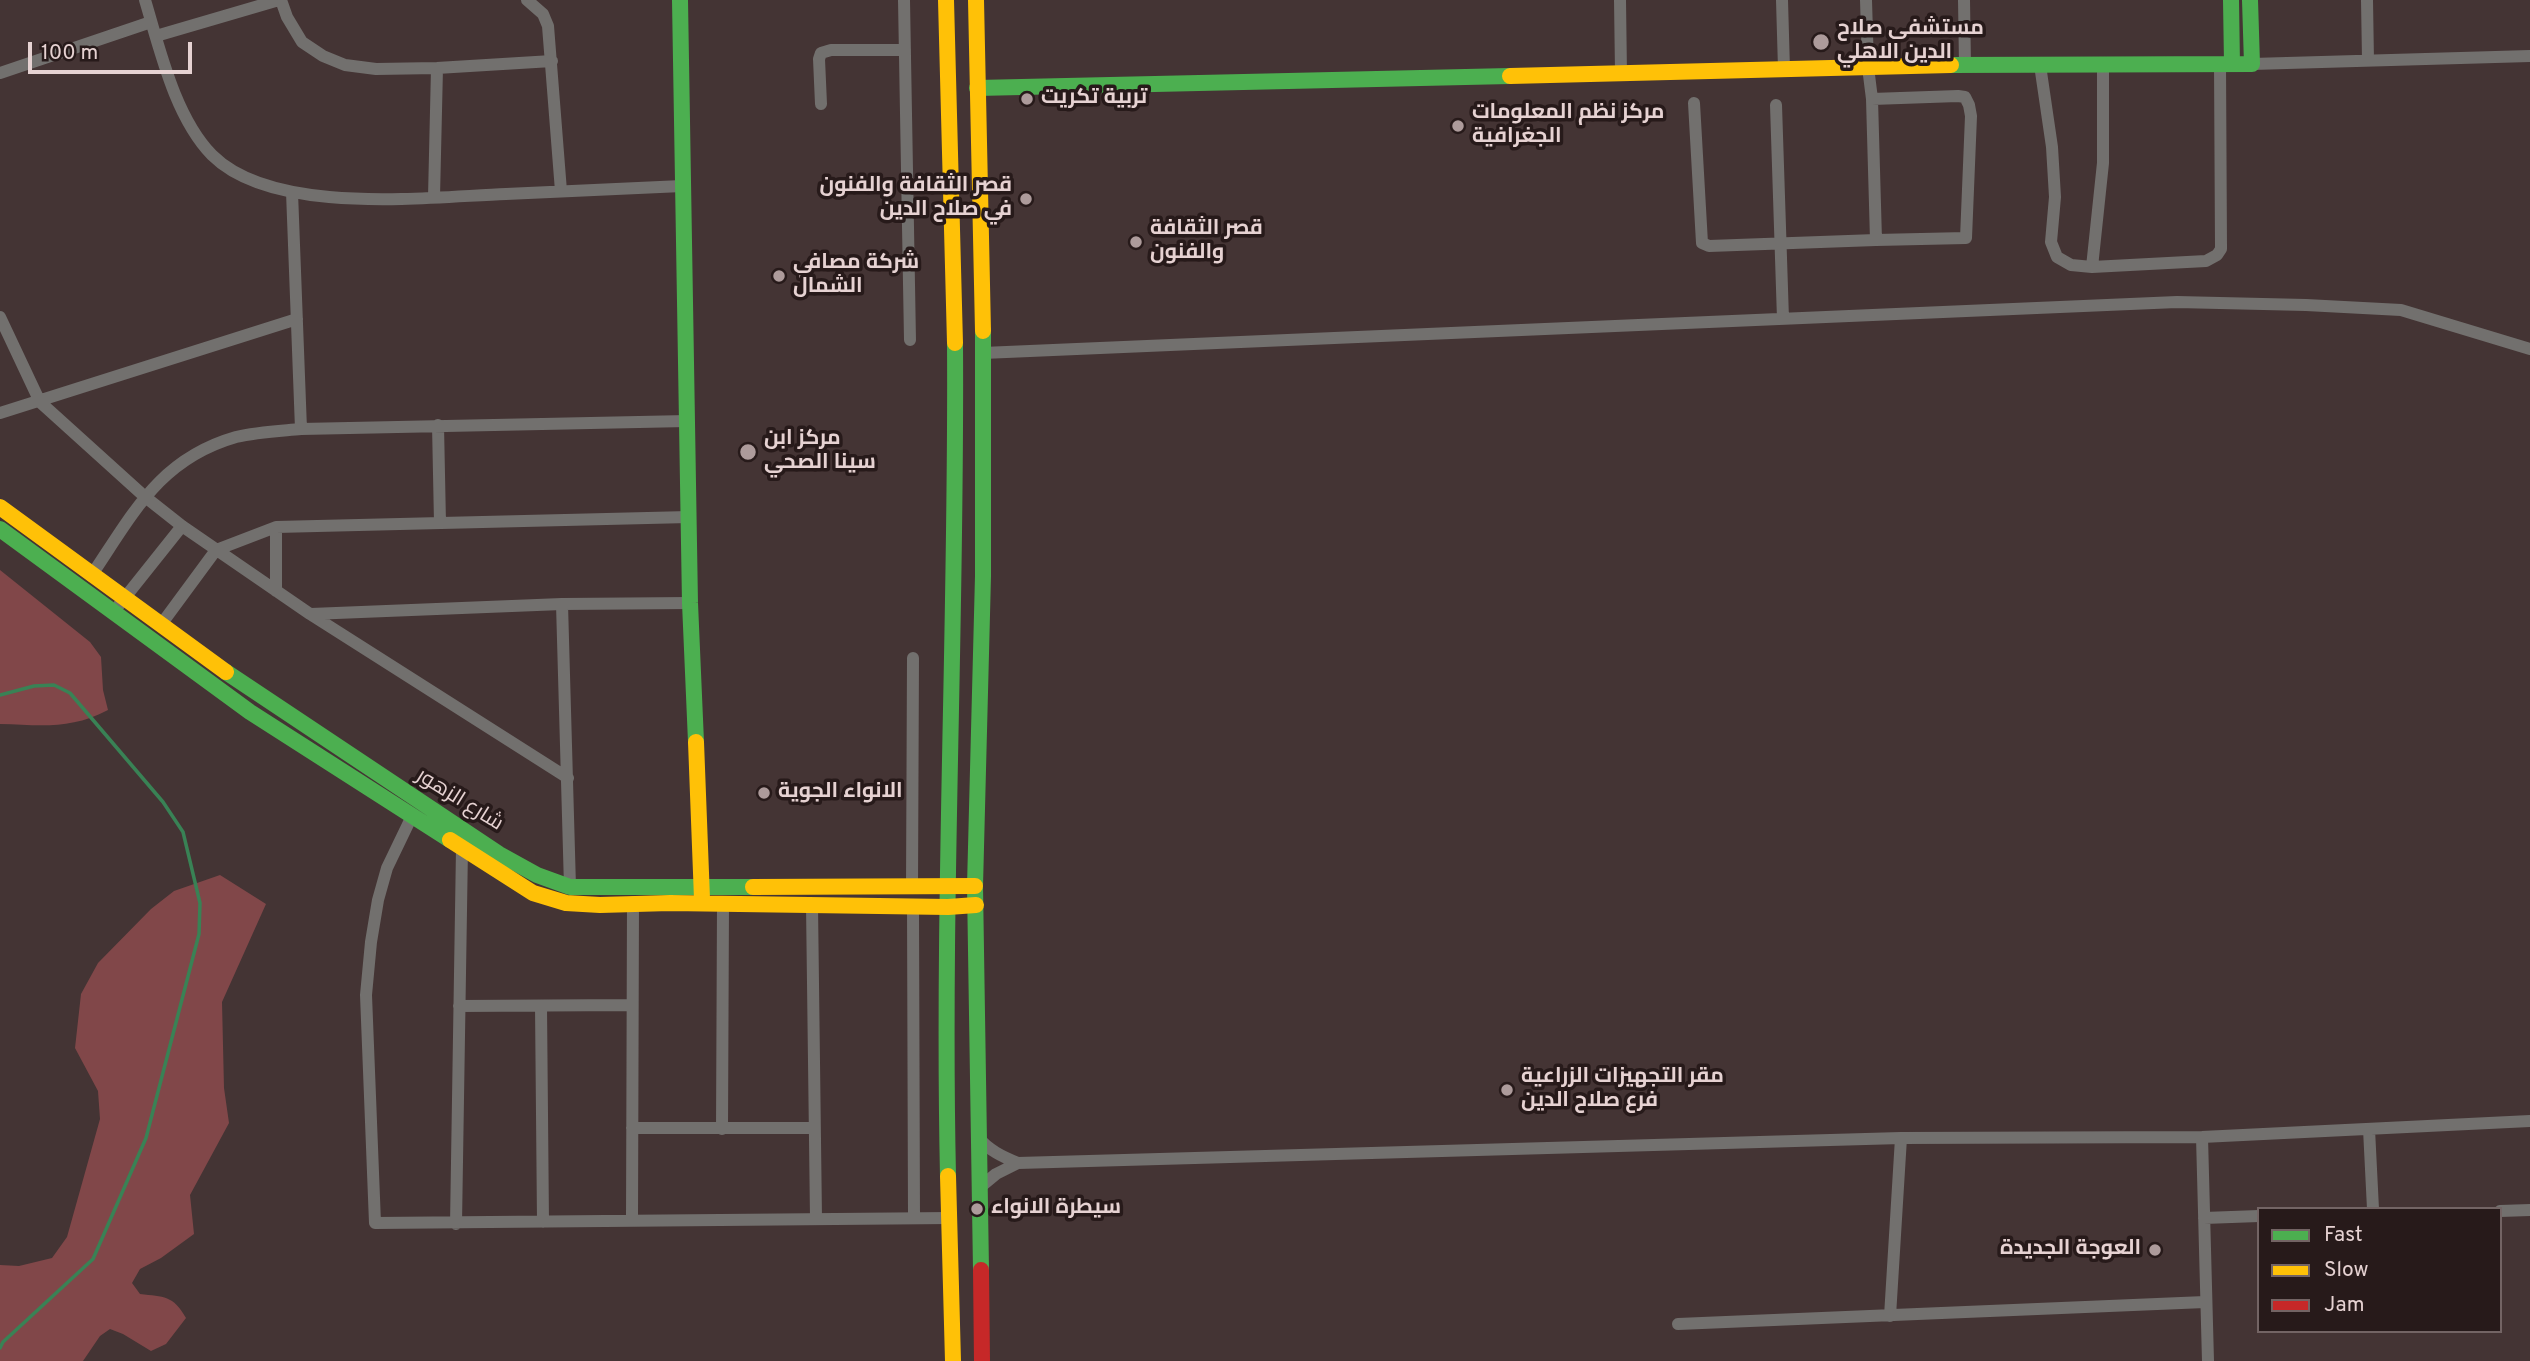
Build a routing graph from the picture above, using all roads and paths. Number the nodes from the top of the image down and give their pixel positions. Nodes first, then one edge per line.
1 (145, 0) edge
2 (280, 0) edge
3 (527, 0) edge
4 (680, 0) edge
5 (904, 0) edge
6 (947, 0) edge
7 (976, 0) edge
8 (1620, 0) edge
9 (1782, 0) edge
10 (1866, 0) edge
11 (1964, 0) edge
12 (2231, 0) edge
13 (2250, 0) edge
14 (2367, 0) edge
15 (151, 22) junction
16 (156, 36) junction
17 (905, 50) junction
18 (2530, 56) edge
19 (2368, 60) junction
20 (552, 61) junction
21 (2103, 64) junction
22 (2226, 64) junction
23 (2252, 64) junction
24 (1965, 65) junction
25 (2040, 65) junction
26 (1868, 67) junction
27 (437, 68) junction
28 (1784, 69) junction
29 (0, 73) edge
30 (1621, 73) junction
31 (977, 88) junction
32 (1872, 99) junction
33 (1694, 103) dead end
34 (821, 104) dead end
35 (1776, 105) dead end
36 (682, 186) junction
37 (561, 191) junction
38 (292, 192) junction
39 (434, 197) junction
40 (1876, 240) junction
41 (1782, 244) junction
42 (2092, 267) junction
43 (0, 317) edge
44 (297, 319) junction
45 (1783, 319) junction
46 (910, 340) dead end
47 (2530, 349) edge
48 (983, 353) junction
49 (40, 402) junction
50 (0, 413) edge
51 (687, 421) junction
52 (438, 425) junction
53 (301, 429) junction
54 (144, 496) junction
55 (0, 507) edge
56 (689, 517) junction
57 (440, 523) junction
58 (182, 526) junction
59 (276, 527) junction
60 (0, 529) edge
61 (216, 550) junction
62 (91, 576) junction
63 (276, 591) junction
64 (123, 600) junction
65 (690, 603) junction
66 (562, 604) junction
67 (112, 613) junction
68 (310, 614) junction
69 (160, 626) junction
70 (913, 658) dead end
71 (568, 778) junction
72 (411, 816) junction
73 (461, 848) junction
74 (975, 886) junction
75 (570, 887) junction
76 (912, 887) junction
77 (948, 887) junction
78 (702, 895) junction
79 (632, 902) junction
80 (723, 905) junction
81 (812, 905) junction
82 (976, 905) junction
83 (913, 907) junction
84 (948, 907) junction
85 (632, 1005) junction
86 (459, 1006) junction
87 (541, 1006) junction
88 (2530, 1121) edge
89 (632, 1128) junction
90 (813, 1128) junction
91 (722, 1129) junction
92 (2369, 1129) junction
93 (978, 1136) junction
94 (2202, 1137) junction
95 (1901, 1138) junction
96 (1018, 1163) junction
97 (979, 1188) junction
98 (2373, 1207) edge
99 (2530, 1210) edge
100 (2502, 1211) edge
101 (2257, 1216) edge
102 (816, 1218) junction
103 (914, 1218) junction
104 (950, 1218) junction
105 (2204, 1218) junction
106 (632, 1220) junction
107 (543, 1222) junction
108 (456, 1224) junction
109 (2205, 1302) junction
110 (1890, 1316) junction
111 (1678, 1324) dead end
112 (982, 1354) edge
113 (953, 1356) edge
114 (2208, 1361) edge

1 - 15 street
2 - 16 street
2 - 27 street
3 - 20 street
4 - 36 main road
5 - 17 street
6 - 77 main road
7 - 31 main road
8 - 30 street
9 - 28 street
10 - 26 street
11 - 24 street
12 - 22 main road
13 - 23 main road
14 - 19 street
15 - 16 street
15 - 29 street
16 - 38 street
17 - 34 street
17 - 46 street
18 - 19 street
19 - 23 street
20 - 27 street
20 - 37 street
21 - 22 main road
21 - 25 main road
21 - 42 street
22 - 23 main road
22 - 42 street
24 - 25 main road
24 - 26 main road
25 - 42 street
26 - 28 main road
26 - 32 street
27 - 39 street
28 - 30 main road
30 - 31 main road
31 - 48 main road
32 - 40 street
32 - 40 street
33 - 41 street
35 - 41 street
36 - 37 street
36 - 51 main road
37 - 39 street
38 - 39 street
38 - 44 street
40 - 41 street
41 - 45 street
43 - 49 street
44 - 49 street
44 - 53 street
45 - 47 street
45 - 48 street
48 - 74 main road
49 - 50 street
49 - 54 street
51 - 52 street
51 - 56 main road
52 - 53 street
52 - 57 street
53 - 54 street
54 - 58 street
54 - 62 street
55 - 62 main road, شارع الزهور
56 - 57 street
56 - 65 main road
57 - 59 street
58 - 61 street
58 - 64 street
59 - 61 street
59 - 63 street
60 - 67 main road, شارع الزهور
61 - 63 street
61 - 69 street
62 - 64 main road, شارع الزهور
63 - 68 street
64 - 67 street
64 - 69 main road, شارع الزهور
65 - 66 street
65 - 78 main road
66 - 68 street
66 - 71 street
67 - 72 main road, شارع الزهور
68 - 71 street
69 - 75 main road, شارع الزهور
70 - 76 street
71 - 75 street
72 - 73 main road, شارع الزهور
72 - 108 street
73 - 79 main road, شارع الزهور
73 - 86 street
74 - 77 main road, شارع الزهور
74 - 82 main road
75 - 78 main road, شارع الزهور
76 - 77 main road, شارع الزهور
76 - 78 main road, شارع الزهور
77 - 84 main road
78 - 79 main road, شارع الزهور
78 - 80 main road, شارع الزهور
79 - 85 street
80 - 81 main road, شارع الزهور
80 - 91 street
81 - 83 main road, شارع الزهور
81 - 90 street
82 - 84 main road, شارع الزهور
82 - 93 main road
83 - 84 main road, شارع الزهور
83 - 103 street
84 - 104 main road
85 - 87 street
85 - 89 street
86 - 87 street
86 - 108 street
87 - 107 street
88 - 92 street
89 - 91 street
89 - 106 street
90 - 91 street
90 - 102 street
92 - 94 street
92 - 98 street
93 - 96 street
93 - 97 main road
94 - 95 street
94 - 105 street
95 - 96 street
95 - 110 street
96 - 97 street
97 - 112 main road
99 - 100 street
101 - 105 street
102 - 103 street
102 - 106 street
103 - 104 street
104 - 113 main road
105 - 109 street
106 - 107 street
107 - 108 street
109 - 110 street
109 - 114 street
110 - 111 street
112 - 113 main road

